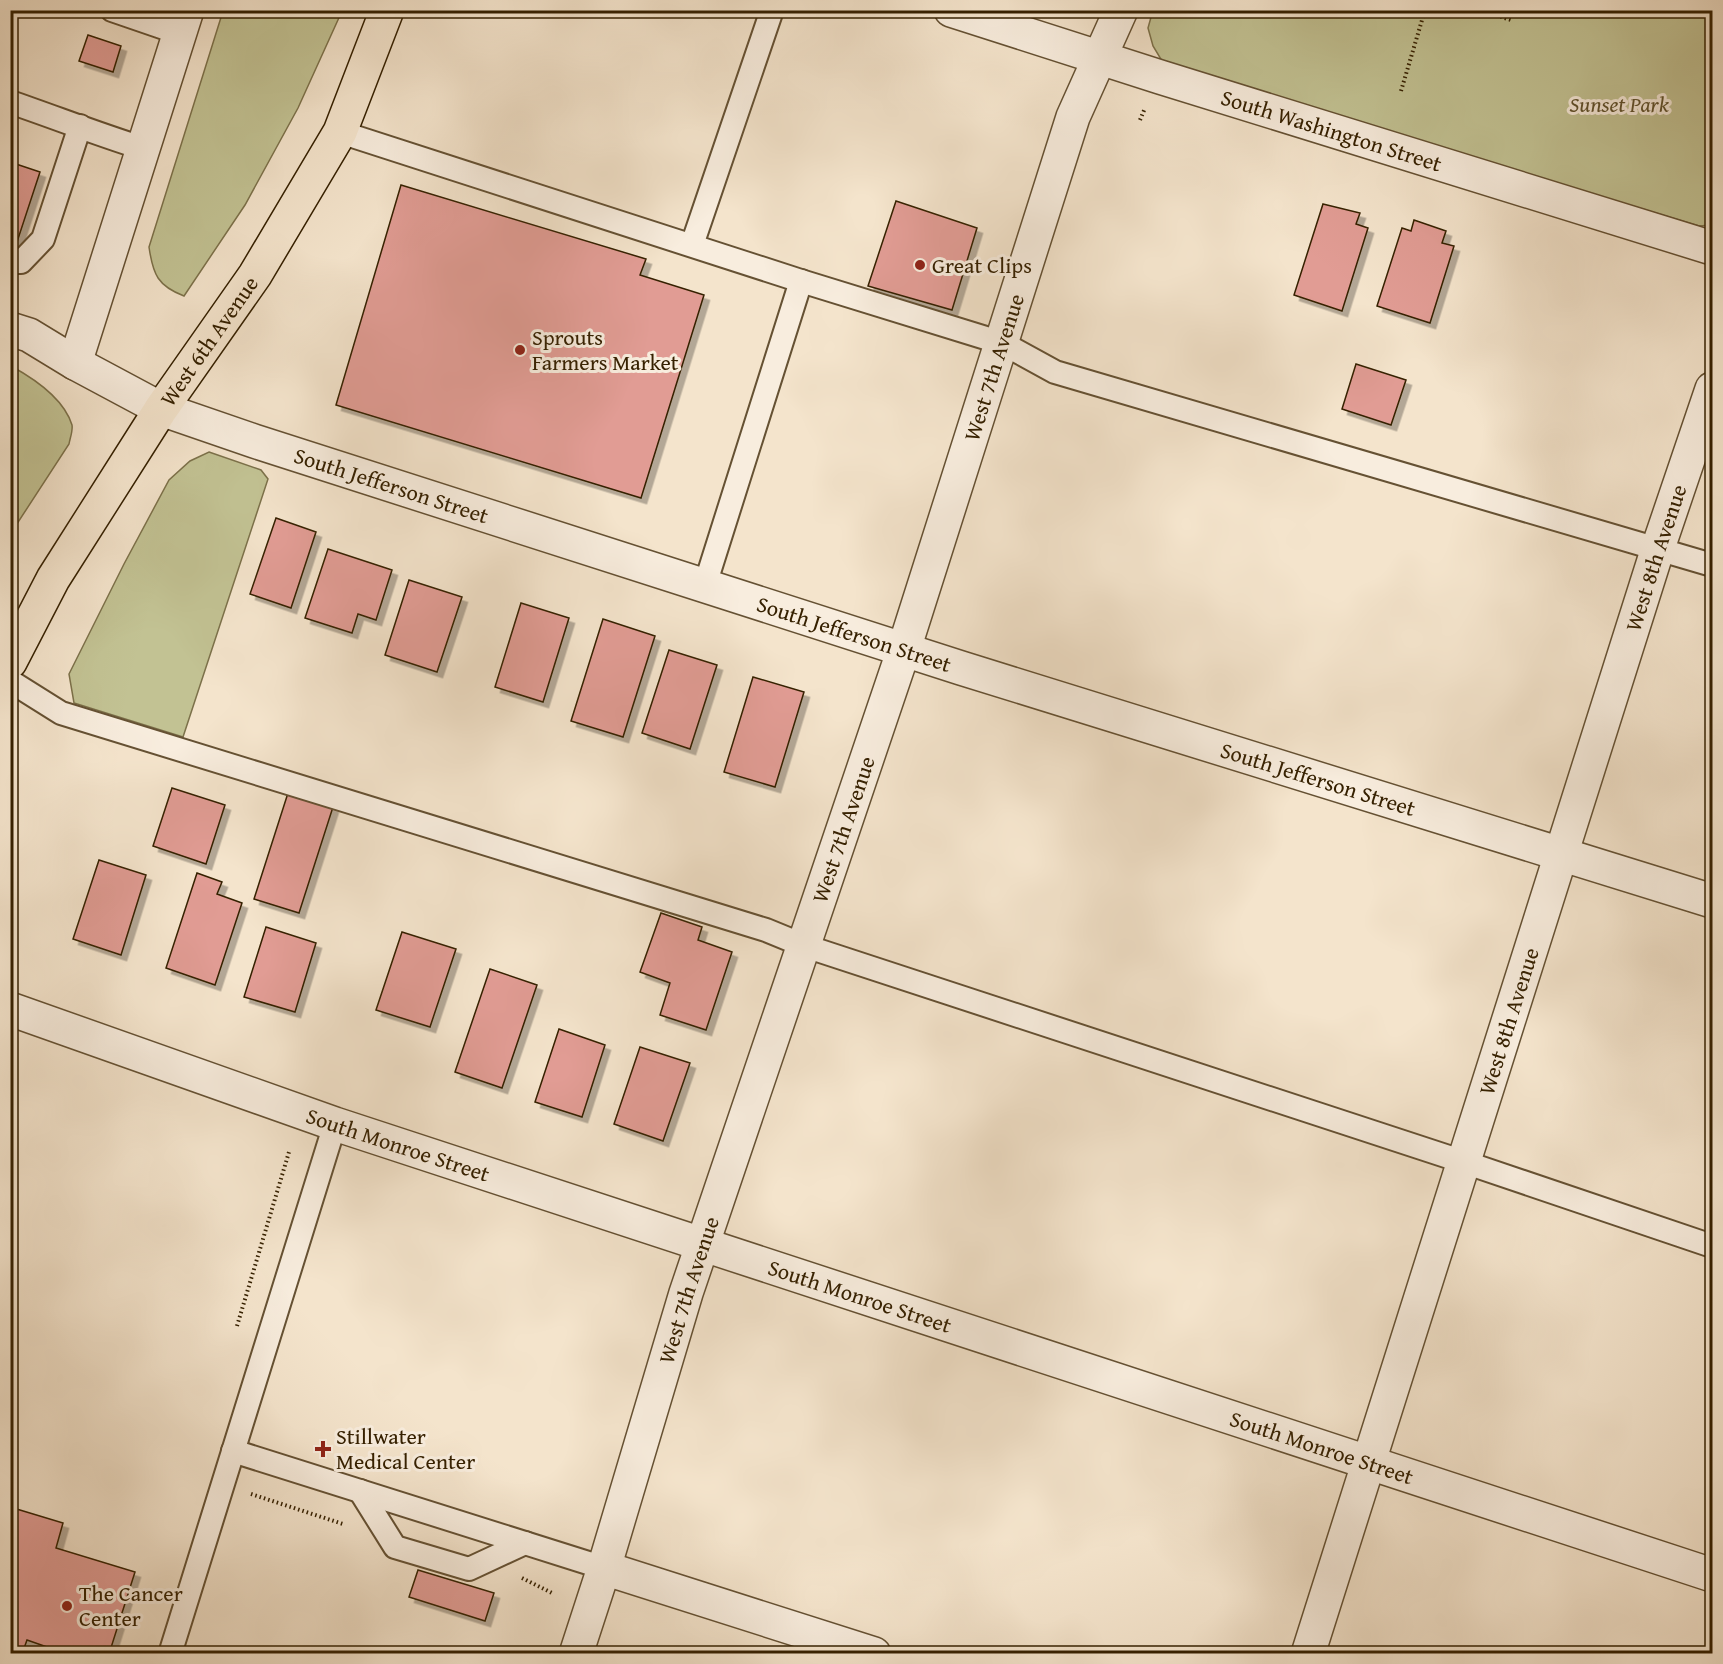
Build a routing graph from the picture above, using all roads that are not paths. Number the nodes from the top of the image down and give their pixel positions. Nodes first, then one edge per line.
1 (112, 10) edge
2 (387, 10) edge
3 (772, 10) edge
4 (951, 10) edge
5 (1121, 10) edge
6 (183, 22) edge
7 (1098, 58) junction
8 (10, 102) edge
9 (80, 126) junction
10 (340, 132) junction
11 (142, 148) junction
12 (692, 245) junction
13 (1713, 248) edge
14 (10, 262) edge
15 (801, 281) junction
16 (10, 329) edge
17 (1002, 343) junction
18 (75, 363) junction
19 (1713, 389) edge
20 (161, 409) junction
21 (1658, 548) junction
22 (1713, 565) edge
23 (705, 585) junction
24 (904, 649) junction
25 (10, 662) edge
26 (10, 681) edge
27 (1561, 853) junction
28 (1713, 901) edge
29 (805, 946) junction
30 (10, 1010) edge
31 (335, 1124) junction
32 (1464, 1161) junction
33 (702, 1244) junction
34 (1713, 1246) edge
35 (233, 1451) junction
36 (1368, 1461) junction
37 (360, 1491) junction
38 (525, 1543) junction
39 (604, 1568) junction
40 (1713, 1575) edge
41 (170, 1653) edge
42 (576, 1653) edge
43 (874, 1653) edge
44 (1308, 1653) edge

1 - 6 lane
2 - 10 highway, West 6th Avenue
3 - 12 lane
4 - 7 street, South Washington Street
5 - 7 street, West 7th Avenue
6 - 11 street
7 - 13 street, South Washington Street
7 - 17 street, West 7th Avenue
8 - 9 lane
9 - 11 lane
9 - 14 lane
10 - 12 lane
10 - 20 highway, West 6th Avenue
11 - 18 street
12 - 15 lane
15 - 17 lane
15 - 23 lane
16 - 18 street, South Jefferson Street
17 - 21 lane
17 - 24 street, West 7th Avenue
18 - 20 street, South Jefferson Street
19 - 21 street, West 8th Avenue
20 - 23 street, South Jefferson Street
20 - 25 highway, West 6th Avenue
21 - 22 lane
21 - 27 street, West 8th Avenue
23 - 24 street, South Jefferson Street
24 - 27 street, South Jefferson Street
24 - 29 street, West 7th Avenue
26 - 29 lane
27 - 28 street, South Jefferson Street
27 - 32 street, West 8th Avenue
29 - 32 lane
29 - 33 street, West 7th Avenue
30 - 31 street, South Monroe Street
31 - 33 street, South Monroe Street
31 - 35 lane
32 - 34 lane
32 - 36 street, West 8th Avenue
33 - 36 street, South Monroe Street
33 - 39 street, West 7th Avenue
35 - 37 lane
35 - 41 lane
36 - 40 street, South Monroe Street
36 - 44 street, West 8th Avenue
37 - 38 lane
37 - 38 lane
38 - 39 lane
39 - 42 street, West 7th Avenue
39 - 43 street

